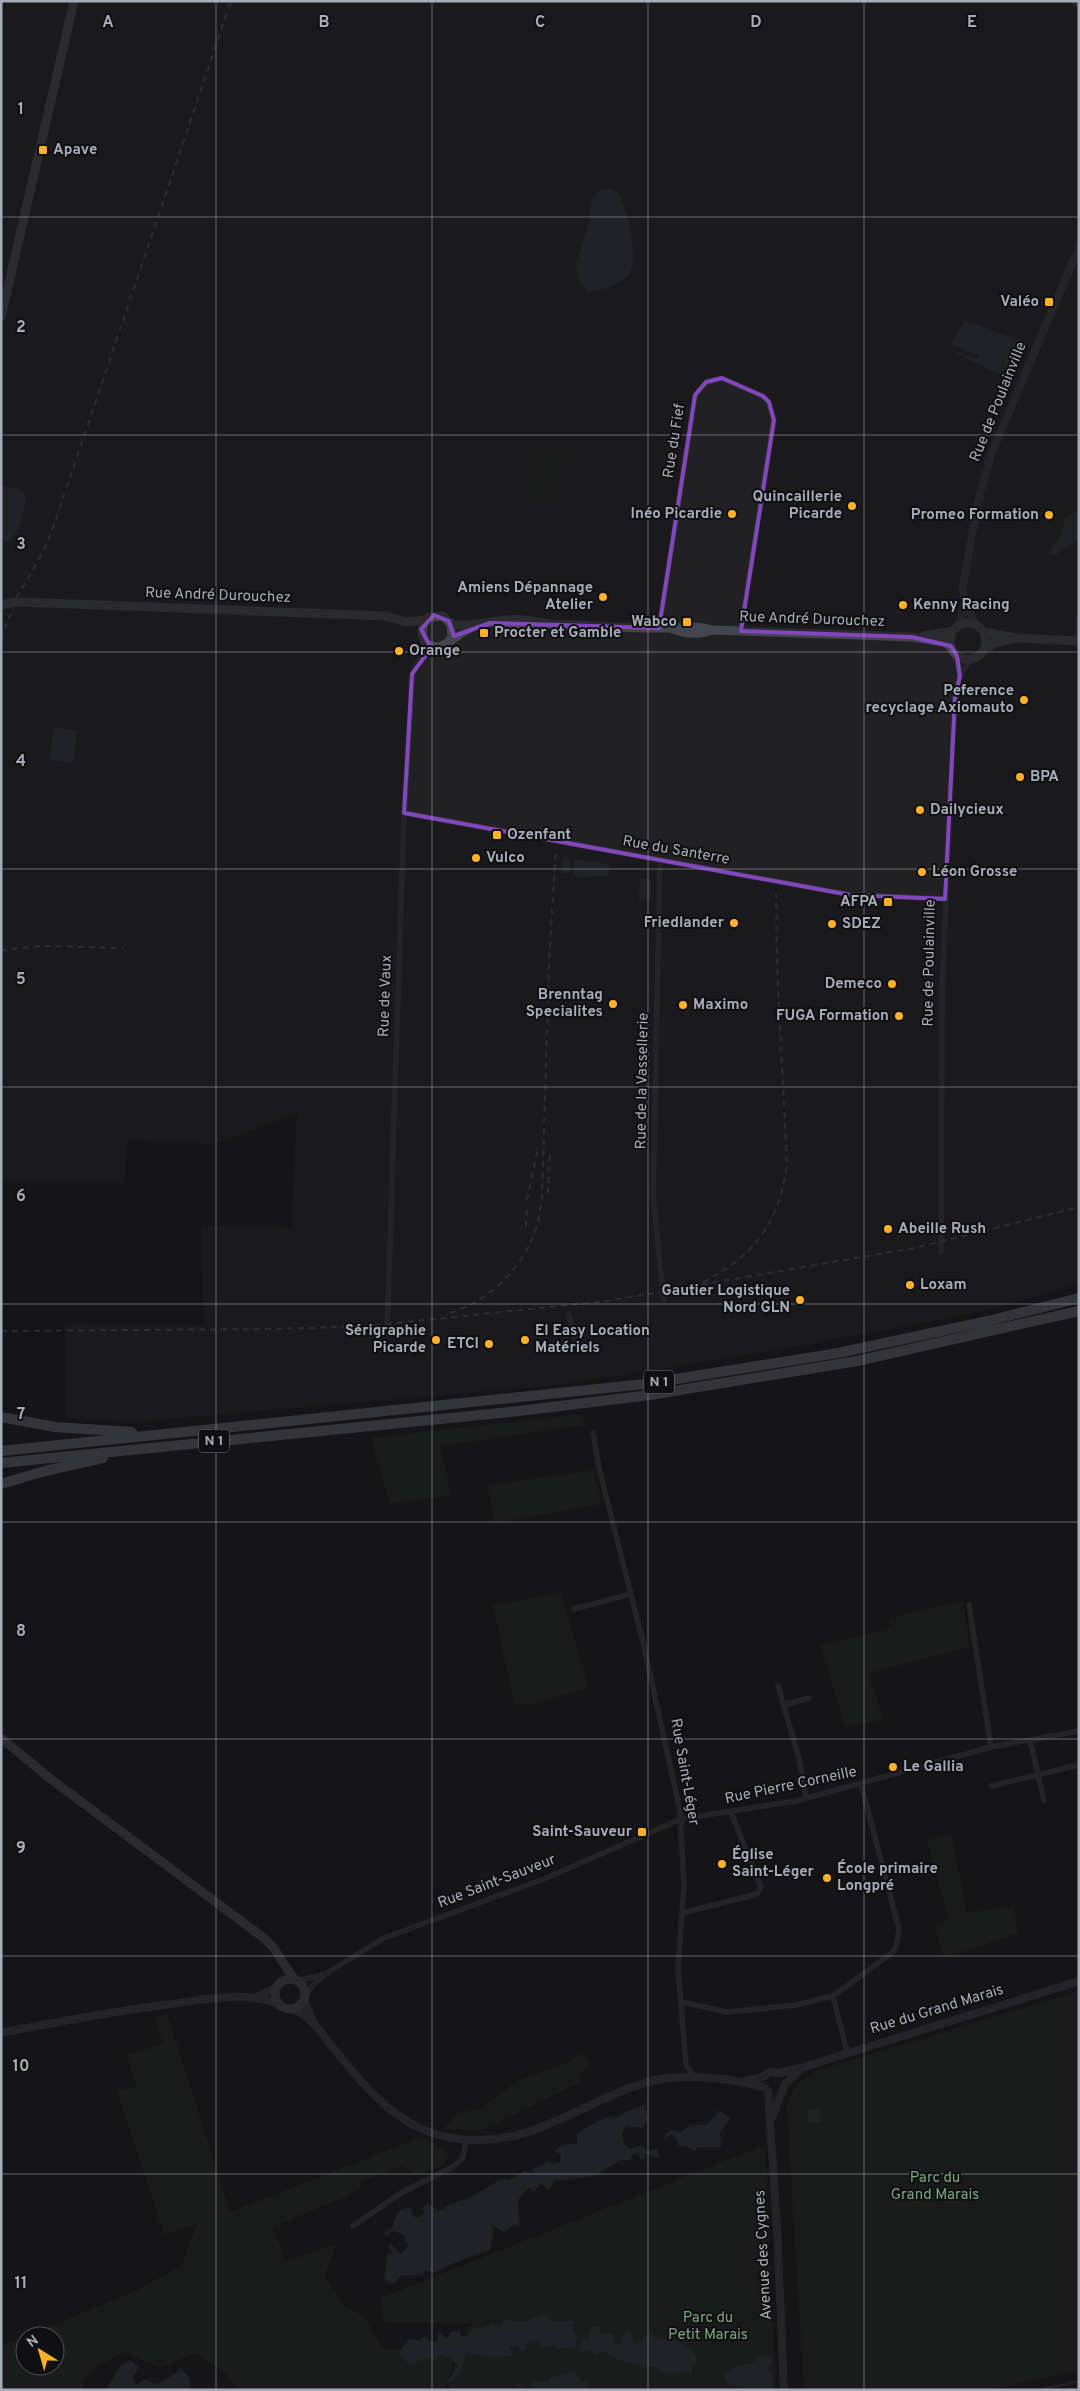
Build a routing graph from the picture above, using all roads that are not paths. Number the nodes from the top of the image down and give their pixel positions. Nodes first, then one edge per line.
1 (74, 1) edge
2 (1076, 1) edge
3 (1079, 3) edge
4 (1079, 247) edge
5 (1, 317) edge
6 (4, 603) edge
7 (965, 603) junction
8 (1079, 617) edge
9 (425, 620) junction
10 (406, 622) junction
11 (451, 624) junction
12 (976, 624) junction
13 (474, 626) junction
14 (659, 628) junction
15 (956, 628) junction
16 (741, 631) junction
17 (984, 632) junction
18 (423, 637) junction
19 (912, 637) junction
20 (1016, 638) junction
21 (450, 640) junction
22 (1078, 641) edge
23 (435, 646) junction
24 (951, 646) junction
25 (985, 649) junction
26 (957, 656) junction
27 (971, 659) junction
28 (418, 661) junction
29 (960, 676) junction
30 (404, 813) junction
31 (660, 861) junction
32 (945, 899) junction
33 (941, 1252) dead end
34 (1079, 1298) edge
35 (664, 1300) dead end
36 (1079, 1311) edge
37 (569, 1314) dead end
38 (387, 1333) dead end
39 (578, 1351) dead end
40 (1, 1416) edge
41 (593, 1433) dead end
42 (163, 1434) junction
43 (127, 1450) junction
44 (1, 1451) edge
45 (1, 1463) edge
46 (1, 1484) edge
47 (631, 1594) junction
48 (969, 1605) dead end
49 (574, 1609) dead end
50 (778, 1686) dead end
51 (809, 1698) dead end
52 (784, 1705) junction
53 (1079, 1731) edge
54 (1, 1738) edge
55 (1030, 1740) junction
56 (991, 1747) junction
57 (1079, 1765) edge
58 (1038, 1775) junction
59 (861, 1784) junction
60 (991, 1786) dead end
61 (806, 1798) junction
62 (1044, 1801) dead end
63 (731, 1812) junction
64 (681, 1819) junction
65 (682, 1914) junction
66 (277, 1953) junction
67 (324, 1974) junction
68 (296, 1980) junction
69 (1079, 1981) edge
70 (278, 1985) junction
71 (833, 1996) junction
72 (254, 1998) junction
73 (305, 1998) junction
74 (681, 2002) junction
75 (278, 2004) junction
76 (291, 2009) junction
77 (314, 2024) junction
78 (1, 2033) edge
79 (847, 2052) junction
80 (804, 2067) junction
81 (779, 2073) junction
82 (766, 2076) junction
83 (694, 2077) junction
84 (737, 2082) junction
85 (783, 2087) junction
86 (767, 2090) junction
87 (771, 2119) junction
88 (466, 2140) junction
89 (353, 2226) dead end
90 (784, 2390) edge

1 - 5 main road
2 - 3 main road
4 - 7 street, Rue de Poulainville
6 - 10 main road, Rue André Durouchez
7 - 12 street, Rue de Poulainville
7 - 15 street, Rue de Poulainville
8 - 22 street
9 - 10 main road, Rue André Durouchez
9 - 11 main road
9 - 18 main road
10 - 18 main road
11 - 13 main road, Rue André Durouchez
11 - 21 main road
12 - 15 main road
12 - 17 main road
13 - 14 main road, Rue André Durouchez
13 - 21 main road
14 - 16 main road, Rue André Durouchez
14 - 16 street, Rue du Fief
15 - 19 main road, Rue André Durouchez
15 - 24 main road
16 - 19 main road, Rue André Durouchez
17 - 20 main road
17 - 25 main road
18 - 23 main road
18 - 28 street, Rue de Vaux
19 - 24 main road, Rue André Durouchez
20 - 22 main road
20 - 25 main road
21 - 23 main road
23 - 28 street
24 - 26 main road
25 - 27 main road
26 - 27 main road
26 - 29 street, Rue de Poulainville
27 - 29 street, Rue de Poulainville
28 - 30 street, Rue de Vaux
29 - 32 street, Rue de Poulainville
30 - 31 street, Rue du Santerre
30 - 38 street, Rue de Vaux
31 - 32 street, Rue du Santerre
31 - 35 street, Rue de la Vassellerie
32 - 33 street, Rue de Poulainville
34 - 42 highway, N 1
36 - 43 highway, N 1
37 - 39 street
40 - 42 highway
41 - 47 street, Rue Saint-Léger
42 - 44 highway, N 1
43 - 45 highway, N 1
43 - 46 highway
47 - 49 street
47 - 64 street, Rue Saint-Léger
48 - 56 street
50 - 52 street
51 - 52 street
52 - 61 street
53 - 55 street, Rue Pierre Corneille
54 - 66 main road
55 - 56 street, Rue Pierre Corneille
55 - 58 street
56 - 59 street, Rue Pierre Corneille
57 - 58 street
58 - 60 street
58 - 62 street
59 - 61 street, Rue Pierre Corneille
59 - 71 street
61 - 63 street, Rue Pierre Corneille
63 - 64 street, Rue Pierre Corneille
63 - 65 street
64 - 65 street, Rue Saint-Léger
64 - 67 street, Rue Saint-Sauveur
65 - 74 street, Rue Saint-Léger
66 - 68 main road
66 - 70 main road
67 - 68 street, Rue Saint-Sauveur
67 - 73 street, Rue Saint-Sauveur
68 - 70 main road
68 - 73 main road
69 - 79 street, Rue du Grand Marais
70 - 72 street
70 - 75 main road
71 - 74 street
71 - 79 street
72 - 75 street
72 - 78 street
73 - 76 main road
73 - 77 street
74 - 83 street, Rue Saint-Léger
75 - 76 main road
76 - 77 street
77 - 88 street
79 - 80 street, Rue du Grand Marais
80 - 81 street, Rue du Grand Marais
80 - 85 street, Rue du Grand Marais
81 - 82 street
81 - 85 street
82 - 84 street
82 - 86 street
83 - 84 street
83 - 88 street
84 - 86 street
85 - 86 street
85 - 87 street, Avenue des Cygnes
86 - 87 street, Avenue des Cygnes
87 - 90 street, Avenue des Cygnes
88 - 89 street

